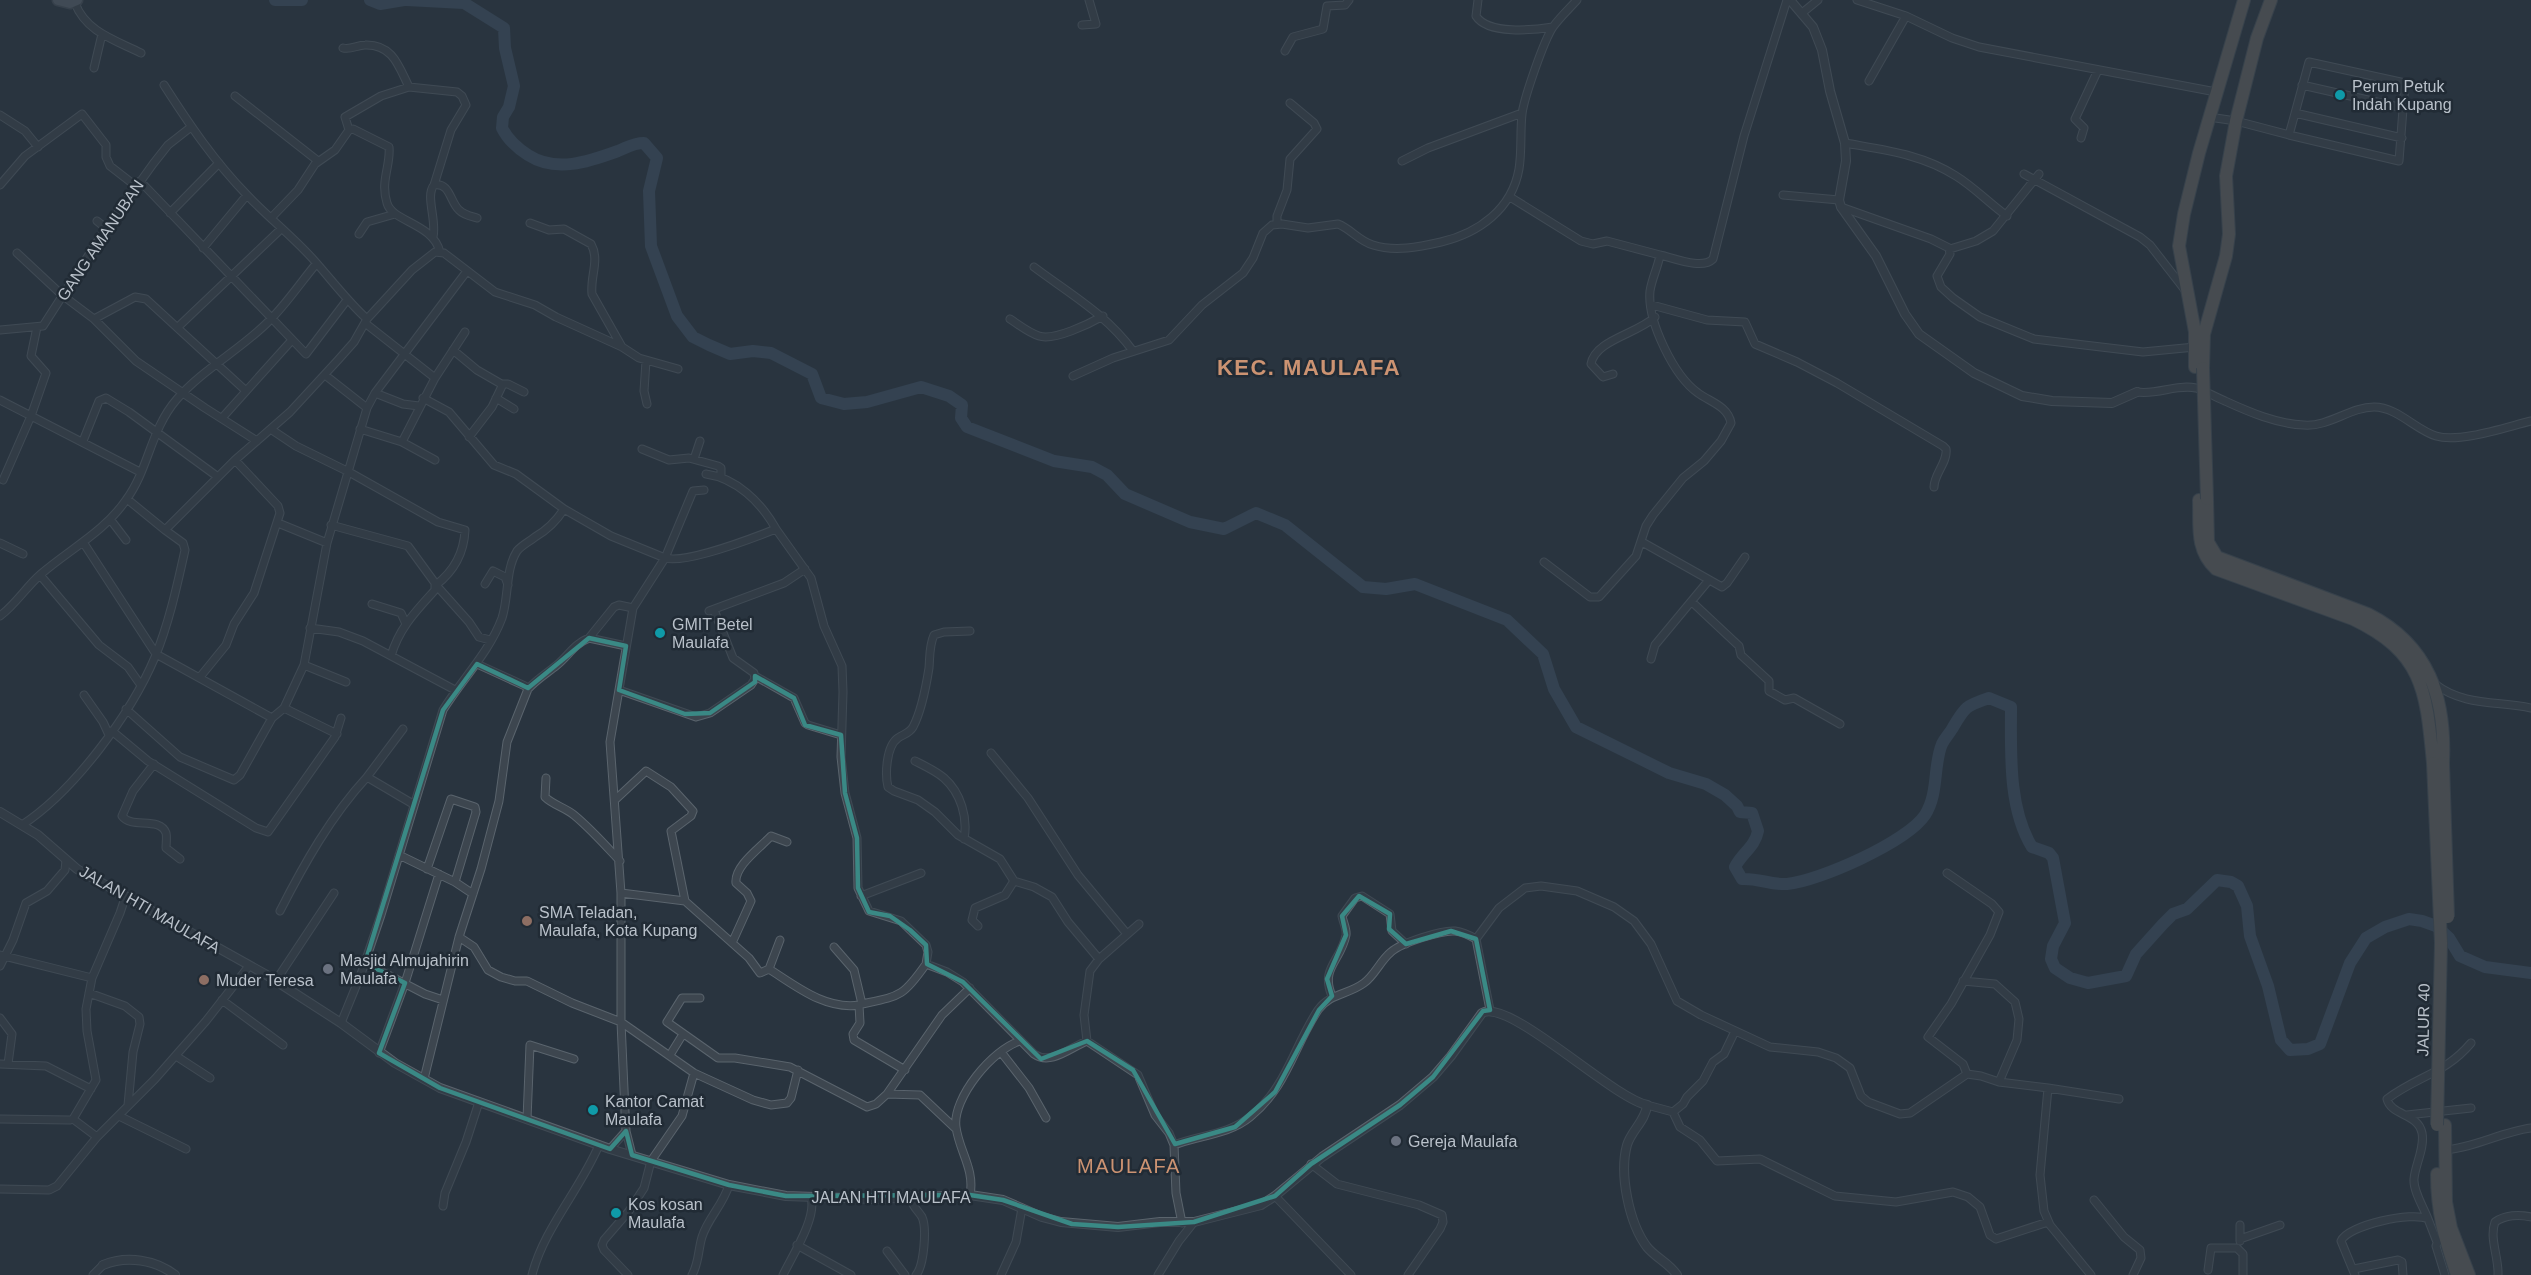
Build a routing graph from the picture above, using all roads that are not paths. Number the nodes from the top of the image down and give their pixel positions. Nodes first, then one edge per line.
1 (58, 0) edge
2 (1089, 0) edge
3 (1349, 0) edge
4 (1478, 0) edge
5 (1577, 0) edge
6 (1789, 0) edge
7 (1818, 0) edge
8 (1857, 0) edge
9 (2244, 0) edge
10 (2271, 0) edge
11 (76, 1) edge
12 (1802, 13) junction
13 (1906, 16) junction
14 (1082, 25) dead end
15 (1553, 27) junction
16 (102, 34) junction
17 (343, 48) dead end
18 (1286, 51) dead end
19 (141, 53) dead end
20 (94, 68) dead end
21 (2098, 70) junction
22 (1869, 81) dead end
23 (164, 85) dead end
24 (2302, 85) junction
25 (409, 87) junction
26 (2216, 92) junction
27 (235, 96) dead end
28 (1290, 103) dead end
29 (2403, 108) junction
30 (2295, 112) junction
31 (1522, 113) junction
32 (0, 115) edge
33 (2209, 117) junction
34 (2236, 121) junction
35 (191, 127) junction
36 (349, 130) junction
37 (2289, 135) junction
38 (2081, 138) dead end
39 (2402, 138) junction
40 (1845, 143) junction
41 (38, 147) junction
42 (318, 161) junction
43 (1402, 161) dead end
44 (219, 163) junction
45 (2024, 174) dead end
46 (2037, 177) junction
47 (138, 184) junction
48 (0, 185) edge
49 (434, 185) junction
50 (247, 195) junction
51 (1783, 195) dead end
52 (1510, 196) junction
53 (1840, 203) junction
54 (170, 213) junction
55 (396, 214) junction
56 (2007, 216) junction
57 (271, 218) junction
58 (477, 218) dead end
59 (97, 221) dead end
60 (530, 223) dead end
61 (1277, 224) junction
62 (106, 229) junction
63 (281, 229) junction
64 (359, 234) dead end
65 (434, 237) junction
66 (203, 248) junction
67 (1950, 249) junction
68 (440, 252) junction
69 (17, 253) dead end
70 (1660, 255) junction
71 (316, 264) junction
72 (1034, 267) dead end
73 (467, 271) junction
74 (231, 277) junction
75 (2188, 294) junction
76 (62, 295) junction
77 (347, 300) junction
78 (1652, 305) junction
79 (1103, 316) junction
80 (1655, 317) junction
81 (94, 319) junction
82 (1010, 319) dead end
83 (271, 320) junction
84 (366, 321) junction
85 (37, 327) junction
86 (178, 327) junction
87 (0, 330) edge
88 (465, 332) dead end
89 (292, 340) junction
90 (622, 346) junction
91 (2195, 347) junction
92 (453, 350) junction
93 (1133, 351) junction
94 (403, 355) junction
95 (646, 361) junction
96 (216, 363) junction
97 (2199, 367) junction
98 (678, 369) dead end
99 (1612, 374) dead end
100 (325, 375) junction
101 (1073, 376) dead end
102 (435, 378) junction
103 (503, 385) junction
104 (245, 390) junction
105 (524, 392) dead end
106 (2137, 392) joint
107 (183, 393) junction
108 (375, 393) junction
109 (423, 398) junction
110 (496, 398) junction
111 (0, 400) edge
112 (647, 404) dead end
113 (419, 406) junction
114 (367, 408) junction
115 (513, 409) dead end
116 (31, 416) junction
117 (222, 418) junction
118 (2531, 422) edge
119 (360, 429) junction
120 (272, 430) junction
121 (155, 431) junction
122 (469, 437) junction
123 (83, 441) junction
124 (257, 441) junction
125 (700, 441) dead end
126 (402, 442) junction
127 (642, 449) dead end
128 (694, 459) junction
129 (235, 460) junction
130 (435, 460) dead end
131 (140, 472) junction
132 (348, 472) junction
133 (706, 474) dead end
134 (722, 476) junction
135 (218, 477) junction
136 (3, 480) dead end
137 (1934, 487) dead end
138 (704, 490) dead end
139 (2203, 499) junction
140 (127, 500) junction
141 (564, 508) junction
142 (110, 519) junction
143 (278, 523) junction
144 (331, 525) junction
145 (776, 529) junction
146 (165, 530) junction
147 (126, 540) dead end
148 (83, 542) junction
149 (1642, 542) junction
150 (0, 543) edge
151 (327, 543) junction
152 (23, 554) dead end
153 (1745, 557) dead end
154 (665, 558) junction
155 (1544, 562) dead end
156 (805, 568) junction
157 (40, 575) junction
158 (1709, 580) junction
159 (485, 584) dead end
160 (436, 585) junction
161 (508, 585) junction
162 (1692, 602) junction
163 (372, 603) dead end
164 (633, 608) junction
165 (0, 616) edge
166 (405, 622) junction
167 (310, 628) junction
168 (970, 631) dead end
169 (589, 638) junction
170 (490, 640) junction
171 (626, 646) junction
172 (156, 654) junction
173 (392, 656) junction
174 (1651, 659) dead end
175 (477, 664) junction
176 (304, 665) junction
177 (755, 676) junction
178 (200, 677) junction
179 (346, 682) dead end
180 (2433, 683) junction
181 (140, 684) junction
182 (455, 690) junction
183 (528, 690) junction
184 (619, 690) junction
185 (84, 695) dead end
186 (284, 708) junction
187 (2531, 708) edge
188 (126, 709) junction
189 (272, 718) junction
190 (341, 718) dead end
191 (1840, 724) dead end
192 (403, 729) dead end
193 (111, 733) junction
194 (337, 734) junction
195 (842, 735) junction
196 (991, 753) dead end
197 (915, 761) dead end
198 (2438, 763) junction
199 (154, 764) junction
200 (367, 777) junction
201 (546, 778) dead end
202 (616, 800) junction
203 (413, 804) junction
204 (0, 813) edge
205 (22, 825) junction
206 (964, 839) junction
207 (787, 842) dead end
208 (399, 855) junction
209 (180, 859) dead end
210 (66, 860) junction
211 (620, 861) junction
212 (427, 869) junction
213 (921, 873) dead end
214 (1947, 873) dead end
215 (439, 874) junction
216 (1014, 881) junction
217 (455, 882) junction
218 (334, 893) dead end
219 (621, 893) junction
220 (472, 894) junction
221 (861, 896) junction
222 (124, 898) junction
223 (685, 901) junction
224 (280, 911) dead end
225 (1139, 924) dead end
226 (978, 926) dead end
227 (1127, 934) junction
228 (459, 937) junction
229 (1476, 939) junction
230 (780, 940) dead end
231 (732, 943) junction
232 (1406, 944) junction
233 (834, 947) dead end
234 (3, 956) edge
235 (1099, 959) junction
236 (365, 963) junction
237 (926, 964) junction
238 (0, 966) edge
239 (249, 966) junction
240 (769, 969) junction
241 (92, 978) junction
242 (1963, 981) junction
243 (275, 982) junction
244 (405, 983) junction
245 (970, 988) junction
246 (89, 993) junction
247 (1332, 996) junction
248 (700, 998) dead end
249 (222, 1000) junction
250 (443, 1000) junction
251 (860, 1005) junction
252 (1490, 1010) junction
253 (0, 1018) edge
254 (621, 1022) junction
255 (341, 1023) junction
256 (1735, 1031) junction
257 (683, 1034) junction
258 (1020, 1041) junction
259 (1087, 1041) junction
260 (2471, 1043) dead end
261 (283, 1045) dead end
262 (1001, 1052) junction
263 (379, 1053) junction
264 (670, 1055) junction
265 (176, 1056) junction
266 (574, 1059) dead end
267 (4, 1064) edge
268 (798, 1070) junction
269 (905, 1070) junction
270 (694, 1073) junction
271 (1967, 1074) junction
272 (210, 1078) dead end
273 (424, 1079) junction
274 (1999, 1082) junction
275 (2048, 1088) junction
276 (92, 1089) junction
277 (887, 1094) junction
278 (2120, 1099) dead end
279 (479, 1102) junction
280 (128, 1105) junction
281 (1647, 1105) junction
282 (2471, 1108) dead end
283 (1673, 1112) junction
284 (2407, 1115) junction
285 (119, 1116) junction
286 (1046, 1118) dead end
287 (0, 1119) edge
288 (73, 1119) junction
289 (527, 1119) junction
290 (2441, 1125) junction
291 (2531, 1128) edge
292 (956, 1130) junction
293 (626, 1131) junction
294 (97, 1137) junction
295 (600, 1145) junction
296 (1174, 1145) junction
297 (186, 1149) dead end
298 (610, 1149) junction
299 (2444, 1150) junction
300 (632, 1155) junction
301 (651, 1161) junction
302 (1311, 1164) junction
303 (729, 1185) junction
304 (0, 1189) edge
305 (969, 1195) junction
306 (911, 1196) junction
307 (1275, 1196) junction
308 (811, 1198) junction
309 (2094, 1200) dead end
310 (443, 1206) dead end
311 (1022, 1208) junction
312 (2531, 1217) edge
313 (2428, 1219) junction
314 (1194, 1222) junction
315 (2048, 1222) junction
316 (1182, 1223) junction
317 (2240, 1225) dead end
318 (2280, 1225) dead end
319 (2240, 1239) junction
320 (2441, 1240) junction
321 (797, 1245) junction
322 (2240, 1250) junction
323 (887, 1251) dead end
324 (103, 1264) joint
325 (2208, 1270) dead end
326 (2355, 1272) edge
327 (2463, 1274) edge
328 (93, 1275) edge
329 (176, 1275) edge
330 (532, 1275) edge
331 (628, 1275) edge
332 (692, 1275) edge
333 (783, 1275) edge
334 (851, 1275) edge
335 (905, 1275) edge
336 (916, 1275) edge
337 (1001, 1275) edge
338 (1158, 1275) edge
339 (1351, 1275) edge
340 (1408, 1275) edge
341 (1677, 1275) edge
342 (2091, 1275) edge
343 (2133, 1275) edge
344 (2243, 1275) edge
345 (2403, 1275) edge
346 (2445, 1275) edge
347 (2498, 1275) edge

1 - 11 main road
2 - 14 street
3 - 18 street
4 - 15 street
5 - 15 street
6 - 12 street
6 - 70 street
7 - 12 street
8 - 13 street
9 - 26 highway
10 - 34 highway
11 - 16 street
12 - 40 street
13 - 21 street
13 - 22 street
15 - 31 street
16 - 19 street
16 - 20 street
17 - 25 street
21 - 26 street
21 - 38 street
23 - 35 street
24 - 29 street
24 - 29 street
24 - 30 street
25 - 36 street
25 - 49 street
26 - 33 highway
27 - 42 street
28 - 61 street
29 - 39 street
30 - 37 street
30 - 39 street
31 - 43 street
31 - 52 street
32 - 41 street
33 - 34 street
33 - 75 highway
34 - 37 street
34 - 97 highway
35 - 44 street
35 - 47 street, GANG AMANUBAN
36 - 42 street
36 - 55 street
37 - 39 street
40 - 53 street
40 - 56 street
41 - 47 street
41 - 48 street
42 - 57 street
44 - 50 street
44 - 54 street
45 - 46 street
46 - 56 street
46 - 75 street
47 - 54 street
47 - 62 street, GANG AMANUBAN
49 - 58 street
49 - 65 street
50 - 57 street
50 - 66 street
51 - 53 street
52 - 61 street
52 - 70 street
53 - 67 street
53 - 106 street
54 - 66 street
55 - 64 street
55 - 65 street
56 - 67 street
57 - 63 street
59 - 62 street
60 - 90 street
61 - 93 street
62 - 76 street, GANG AMANUBAN
63 - 71 street
63 - 74 street
65 - 68 street
66 - 74 street
67 - 91 street
68 - 73 street
68 - 84 street
69 - 76 street
70 - 78 street
71 - 77 street
71 - 83 street
72 - 79 street
73 - 90 street
73 - 94 street
74 - 83 street
74 - 86 street
75 - 91 highway
76 - 81 street
76 - 85 street, GANG AMANUBAN
77 - 84 street
77 - 89 street
78 - 80 street
78 - 137 street
79 - 82 street
79 - 93 street
80 - 99 street
80 - 149 street
81 - 86 street
81 - 107 street
83 - 89 street
83 - 96 street
84 - 94 street
84 - 100 street
85 - 87 street
85 - 116 street
86 - 96 street
88 - 92 street
89 - 104 street
90 - 95 street
91 - 97 highway
92 - 102 street
92 - 103 street
93 - 101 street
94 - 102 street
94 - 108 street
95 - 98 street
95 - 112 street
96 - 104 street
96 - 107 street
97 - 139 highway, bridge
100 - 114 street
100 - 120 street
102 - 109 street
103 - 105 street
103 - 110 street
104 - 117 street
106 - 118 street
107 - 117 street
107 - 121 street
108 - 113 street
108 - 114 street
109 - 113 street
109 - 122 street
110 - 115 street
110 - 122 street
111 - 116 street
113 - 126 street
114 - 119 street
116 - 123 street
116 - 136 street
117 - 124 street
119 - 126 street
119 - 132 street
120 - 124 street
120 - 132 street
121 - 123 street
121 - 131 street
121 - 135 street
122 - 141 street
123 - 131 street
124 - 129 street
125 - 128 street
126 - 130 street
127 - 128 street
128 - 134 street
129 - 135 street
129 - 143 street
131 - 140 street
132 - 144 street
132 - 160 street
133 - 134 street
134 - 145 street
135 - 146 street
138 - 154 street
139 - 180 highway
139 - 198 highway
140 - 142 street
140 - 146 street
141 - 154 street
141 - 161 street
142 - 147 street
142 - 148 street
143 - 151 street
143 - 178 street
144 - 151 street
144 - 160 street
145 - 154 street
145 - 156 street
146 - 172 street
148 - 157 street
148 - 172 street
149 - 155 street
149 - 158 street
150 - 152 street
151 - 167 street
153 - 158 street
154 - 164 street
156 - 177 street
156 - 195 street
157 - 165 street
157 - 181 street
158 - 162 street
159 - 161 street
160 - 166 street
160 - 170 street
161 - 170 street
162 - 174 street
162 - 191 street
163 - 166 street
164 - 169 street
164 - 171 street
166 - 173 street
167 - 173 street
167 - 176 street
168 - 206 street
169 - 171 street
169 - 183 street
170 - 175 street
171 - 184 street
172 - 178 street
172 - 181 street
173 - 182 street
175 - 182 street
175 - 183 street
176 - 179 street
176 - 186 street
177 - 184 street
177 - 195 street
178 - 189 street
180 - 187 street
180 - 198 highway
181 - 188 street
182 - 203 street
183 - 220 street
184 - 202 street
185 - 193 street
186 - 189 street
186 - 194 street
188 - 189 street
188 - 193 street
190 - 194 street
192 - 200 street
193 - 199 street
193 - 205 street
194 - 199 street
195 - 221 street
196 - 227 street
197 - 206 street
198 - 290 highway, JALUR 40, bridge
199 - 209 street
200 - 203 street
200 - 224 street
201 - 211 street
202 - 211 street
202 - 223 street
203 - 208 street
204 - 205 street, JALAN HTI MAULAFA
205 - 210 street, JALAN HTI MAULAFA
206 - 216 street
207 - 231 street
208 - 212 street
208 - 236 street
210 - 222 street, JALAN HTI MAULAFA
210 - 234 street
211 - 219 street
212 - 215 street
212 - 217 street
213 - 221 street
214 - 242 street
215 - 217 street
215 - 244 street
216 - 226 street
216 - 235 street
217 - 220 street
218 - 243 street
219 - 223 street
219 - 254 street
220 - 228 street
221 - 237 street
222 - 239 street, JALAN HTI MAULAFA
222 - 241 street
223 - 231 street
225 - 227 street
227 - 235 street
228 - 250 street
228 - 254 street
229 - 232 street
229 - 252 street
229 - 256 street
230 - 240 street
231 - 240 street
232 - 247 street
232 - 247 street
233 - 251 street
234 - 238 street
234 - 241 street
235 - 259 street
236 - 244 street
236 - 255 street
237 - 245 street
237 - 251 street
239 - 243 street, JALAN HTI MAULAFA
239 - 249 street
240 - 251 street
241 - 246 street
242 - 271 street
242 - 274 street
243 - 255 street, JALAN HTI MAULAFA
244 - 250 street
244 - 263 street
245 - 258 street
245 - 269 street
246 - 276 street
246 - 280 street
247 - 296 street
248 - 257 street
249 - 261 street
249 - 265 street
250 - 273 street
251 - 269 street
252 - 281 street
252 - 302 street, JALAN HTI MAULAFA
253 - 267 street
254 - 264 street
254 - 293 street
255 - 263 street, JALAN HTI MAULAFA
256 - 271 street
256 - 283 street
257 - 264 street
257 - 268 street
258 - 259 street
258 - 262 street
259 - 296 street
260 - 284 street
262 - 286 street
262 - 292 street
263 - 273 street, JALAN HTI MAULAFA
264 - 270 street
265 - 272 street
265 - 280 street
266 - 289 street
267 - 276 street
268 - 270 street
268 - 277 street
269 - 277 street
270 - 301 street
271 - 274 street
273 - 279 street, JALAN HTI MAULAFA
274 - 275 street
275 - 278 street
275 - 315 street
276 - 288 street
277 - 292 street
279 - 289 street, JALAN HTI MAULAFA
279 - 310 street
280 - 285 street
281 - 283 street
281 - 341 street
282 - 284 street
283 - 315 street
284 - 313 street
285 - 294 street
285 - 297 street
287 - 288 street
288 - 294 street
289 - 295 street, JALAN HTI MAULAFA
290 - 299 highway, JALUR 40
290 - 320 highway, JALUR 40
291 - 299 street
292 - 305 street
293 - 298 street
293 - 300 street
294 - 304 street
295 - 298 street, JALAN HTI MAULAFA
295 - 330 street
296 - 316 street
298 - 300 street, JALAN HTI MAULAFA
299 - 327 highway, JALUR 40
300 - 301 street, JALAN HTI MAULAFA
301 - 303 street, JALAN HTI MAULAFA
301 - 331 street
302 - 307 street, JALAN HTI MAULAFA
302 - 340 street
303 - 308 street, JALAN HTI MAULAFA
303 - 332 street
305 - 306 street, JALAN HTI MAULAFA
305 - 311 street, JALAN HTI MAULAFA
306 - 308 street, JALAN HTI MAULAFA
306 - 336 street
307 - 314 street, JALAN HTI MAULAFA
307 - 339 street
308 - 321 street
309 - 343 street
311 - 316 street, JALAN HTI MAULAFA
311 - 337 street
312 - 347 street
313 - 320 street
313 - 326 street
314 - 316 street, JALAN HTI MAULAFA
314 - 338 street
315 - 342 street
317 - 319 street
318 - 319 street
319 - 322 street
320 - 327 highway, JALUR 40
320 - 346 street
321 - 333 street
321 - 334 street
322 - 325 street
322 - 344 street
323 - 335 street
324 - 328 street
324 - 329 street
326 - 345 street

